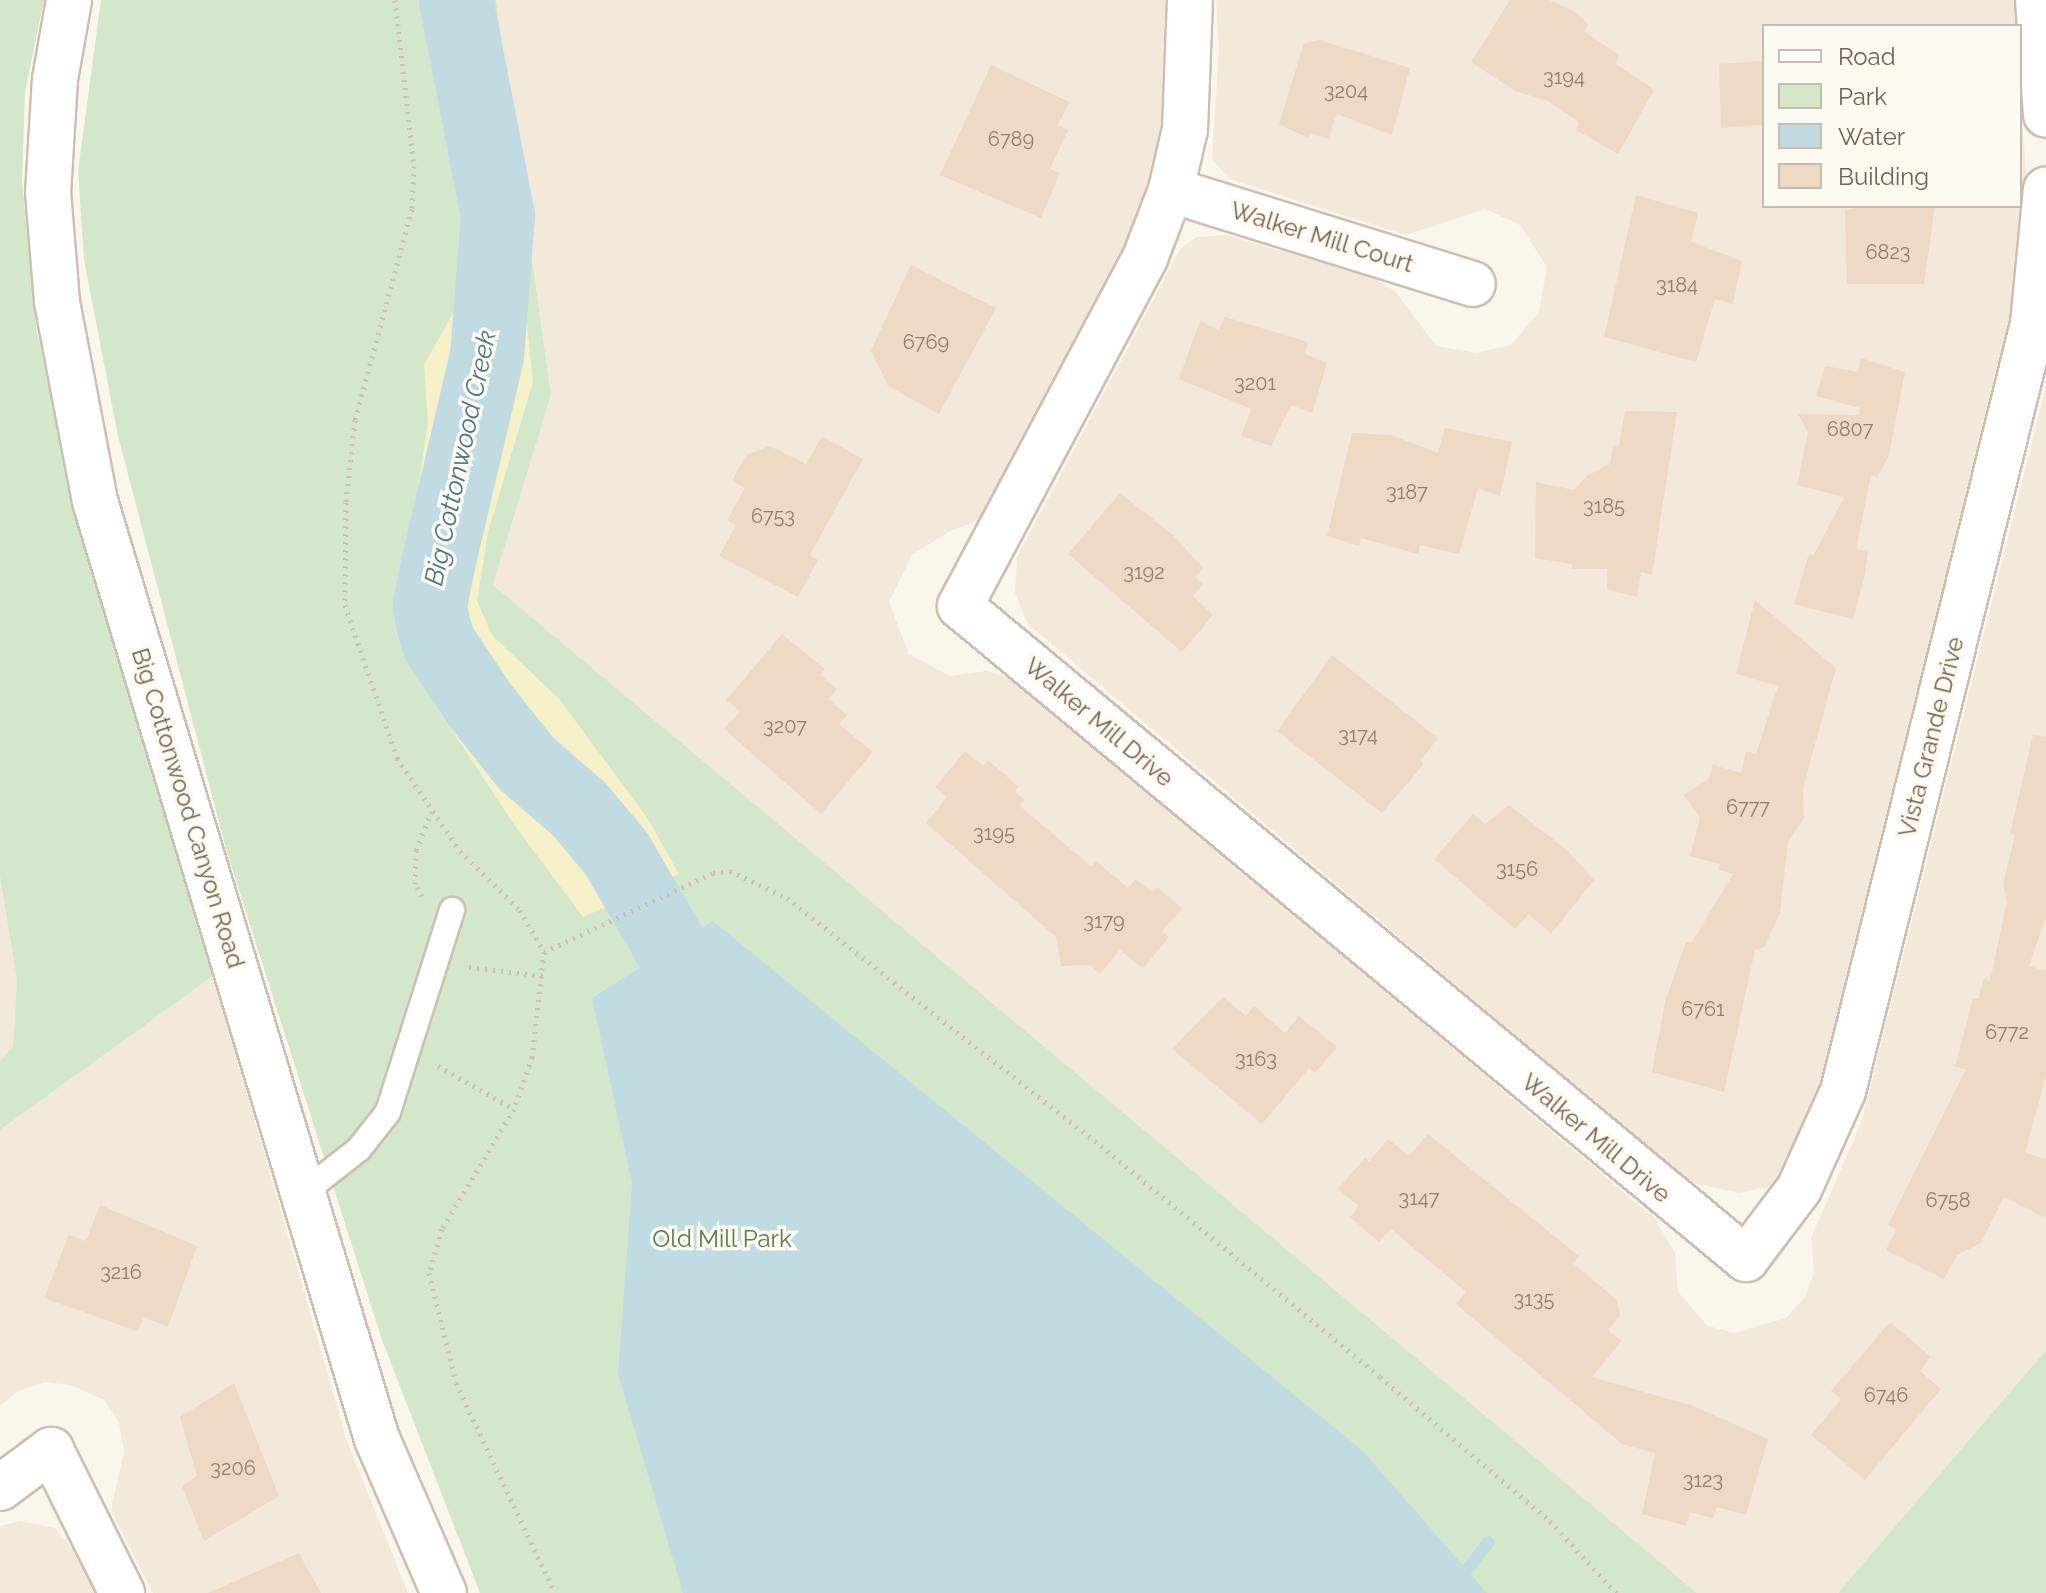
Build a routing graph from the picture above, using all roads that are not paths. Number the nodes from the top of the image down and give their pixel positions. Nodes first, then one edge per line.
1 (69, 0) edge
2 (1190, 0) edge
3 (2038, 0) edge
4 (2046, 115) edge
5 (1171, 190) junction
6 (2046, 190) edge
7 (1473, 284) dead end
8 (448, 922) road end
9 (304, 1192) junction
10 (1746, 1259) joint
11 (0, 1488) edge
12 (122, 1593) edge
13 (444, 1593) edge

1 - 9 street, Big Cottonwood Canyon Road
2 - 5 street, Walker Mill Drive
3 - 4 street
5 - 7 street, Walker Mill Court
5 - 10 street, Walker Mill Drive
6 - 10 street, Vista Grande Drive
8 - 9 lane
9 - 13 street, Big Cottonwood Canyon Road
11 - 12 street

